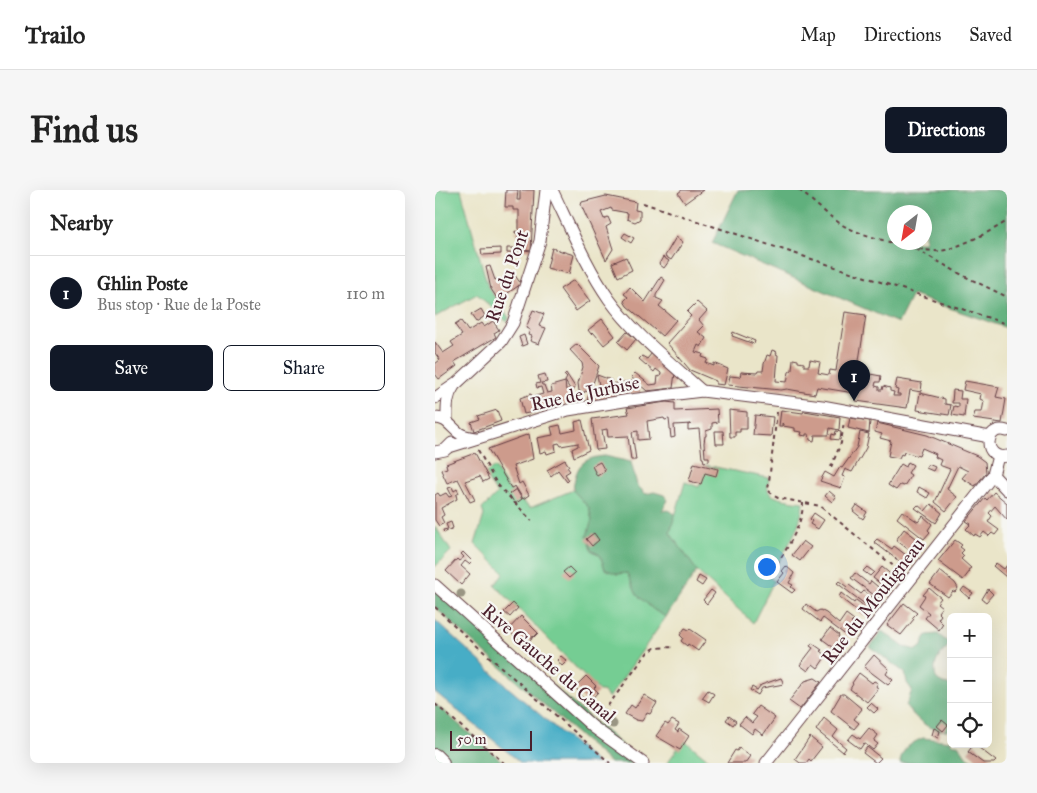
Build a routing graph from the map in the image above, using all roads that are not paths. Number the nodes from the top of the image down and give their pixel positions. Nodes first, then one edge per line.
1 (546, 190) edge
2 (552, 190) edge
3 (457, 383) junction
4 (702, 391) junction
5 (435, 398) edge
6 (435, 418) edge
7 (449, 424) junction
8 (1007, 430) edge
9 (990, 437) junction
10 (476, 438) junction
11 (441, 450) edge
12 (1003, 456) edge
13 (435, 463) edge
14 (993, 476) junction
15 (1007, 490) edge
16 (435, 585) edge
17 (435, 756) edge
18 (442, 763) edge
19 (643, 763) edge
20 (766, 763) edge

1 - 3 street, Rue du Pont
2 - 4 street
3 - 5 street
3 - 7 street
4 - 9 street, Rue de Jurbise
4 - 10 street, Rue de Jurbise
6 - 7 street
7 - 10 street
7 - 11 street
8 - 9 street
9 - 12 street
10 - 11 street, Rue de Jurbise
11 - 13 street
12 - 14 street, Rue du Mouligneau
14 - 15 street
14 - 20 street, Rue du Mouligneau
16 - 19 street, Rive Gauche du Canal
17 - 18 main road

